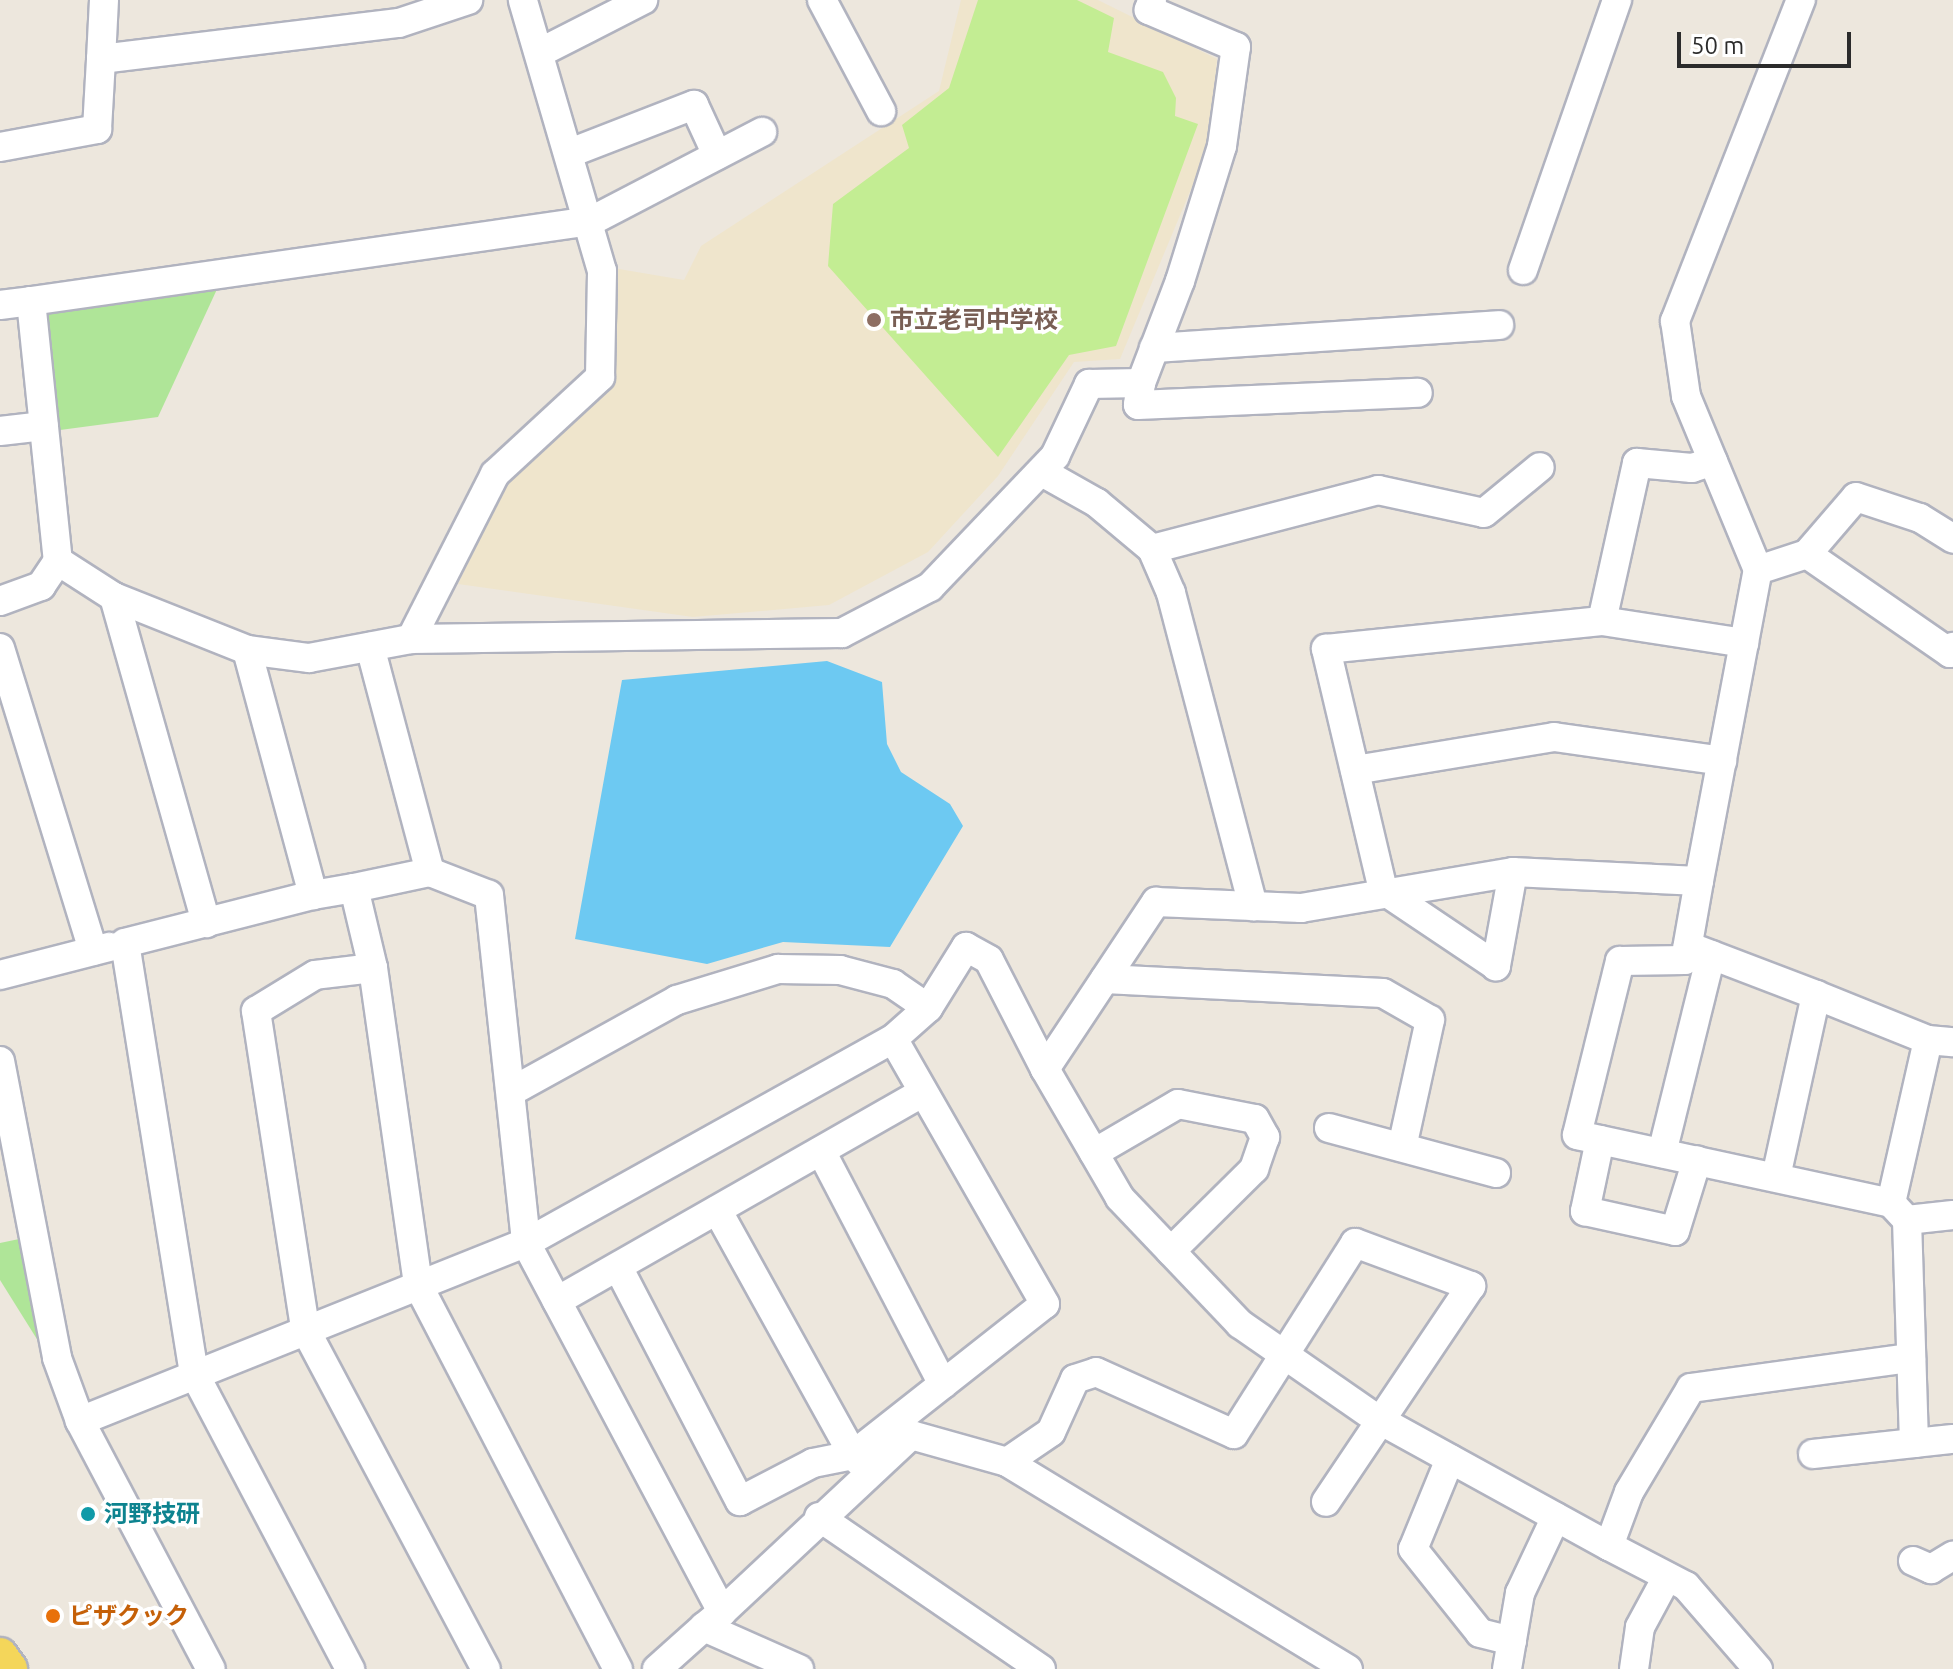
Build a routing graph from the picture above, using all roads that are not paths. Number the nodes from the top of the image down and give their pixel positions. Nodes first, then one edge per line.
1 (104, 0) edge
2 (468, 0) edge
3 (523, 0) edge
4 (643, 0) edge
5 (1152, 0) edge
6 (1617, 0) edge
7 (1801, 0) edge
8 (829, 4) edge
9 (539, 53) junction
10 (101, 59) junction
11 (881, 111) dead end
12 (762, 132) dead end
13 (0, 147) edge
14 (570, 153) junction
15 (717, 155) junction
16 (591, 221) junction
17 (1523, 270) dead end
18 (31, 301) junction
19 (0, 305) edge
20 (1499, 325) dead end
21 (1154, 348) junction
22 (1141, 383) junction
23 (1418, 393) dead end
24 (44, 426) junction
25 (0, 431) edge
26 (1713, 461) junction
27 (1540, 467) dead end
28 (1042, 472) junction
29 (1953, 539) edge
30 (1152, 549) junction
31 (1807, 554) junction
32 (58, 561) junction
33 (1758, 570) junction
34 (114, 597) junction
35 (0, 601) edge
36 (1602, 621) junction
37 (411, 639) junction
38 (1744, 643) junction
39 (370, 647) junction
40 (1953, 647) edge
41 (0, 648) edge
42 (247, 650) junction
43 (1722, 761) junction
44 (1355, 770) junction
45 (430, 872) junction
46 (1513, 872) junction
47 (1699, 881) junction
48 (354, 888) junction
49 (1383, 890) junction
50 (313, 895) junction
51 (1253, 906) junction
52 (206, 923) junction
53 (125, 943) junction
54 (1699, 950) junction
55 (93, 951) junction
56 (373, 968) junction
57 (0, 975) edge
58 (1105, 979) junction
59 (1816, 995) junction
60 (928, 1008) junction
61 (893, 1039) junction
62 (1940, 1041) edge
63 (0, 1061) edge
64 (1045, 1069) junction
65 (514, 1090) junction
66 (923, 1092) junction
67 (1329, 1128) dead end
68 (1600, 1140) junction
69 (1402, 1147) junction
70 (821, 1151) junction
71 (1094, 1153) junction
72 (1662, 1153) junction
73 (1697, 1160) junction
74 (1496, 1173) dead end
75 (1776, 1177) junction
76 (717, 1210) junction
77 (1899, 1211) junction
78 (1953, 1215) edge
79 (526, 1243) junction
80 (1171, 1251) junction
81 (618, 1267) junction
82 (418, 1285) junction
83 (557, 1301) junction
84 (305, 1329) junction
85 (1281, 1353) junction
86 (1911, 1358) junction
87 (194, 1373) junction
88 (943, 1384) junction
89 (1376, 1418) junction
90 (80, 1421) junction
91 (1953, 1439) edge
92 (1914, 1443) junction
93 (1813, 1454) dead end
94 (1450, 1459) junction
95 (1007, 1462) junction
96 (861, 1464) junction
97 (1326, 1502) dead end
98 (819, 1517) junction
99 (1556, 1517) junction
100 (1609, 1546) junction
101 (1953, 1556) edge
102 (1913, 1561) dead end
103 (1667, 1577) junction
104 (713, 1619) junction
105 (1512, 1641) junction
106 (0, 1655) edge
107 (10, 1669) edge
108 (211, 1669) edge
109 (350, 1669) edge
110 (486, 1669) edge
111 (618, 1669) edge
112 (657, 1669) edge
113 (799, 1669) edge
114 (1041, 1669) edge
115 (1348, 1669) edge
116 (1507, 1669) edge
117 (1634, 1669) edge
118 (1758, 1669) edge

1 - 10 street
2 - 10 street
3 - 9 street
4 - 9 street
5 - 21 street
6 - 17 street
7 - 26 street
8 - 11 street
9 - 14 street
10 - 13 street
12 - 15 street
14 - 15 street
14 - 16 street
15 - 16 street
16 - 18 street
16 - 37 street
18 - 19 street
18 - 24 street
20 - 21 street
21 - 22 street
22 - 23 street
22 - 28 street
24 - 25 street
24 - 32 street
26 - 33 street
26 - 36 street
27 - 30 street
28 - 30 street
28 - 37 street
29 - 31 street
30 - 51 street
31 - 33 street
31 - 40 street
32 - 34 street
32 - 35 street
33 - 38 street
34 - 42 street
34 - 52 street
36 - 38 street
36 - 44 street
37 - 39 street
38 - 43 street
39 - 42 street
39 - 45 street
41 - 55 street
42 - 50 street
43 - 44 street
43 - 47 street
44 - 49 street
45 - 48 street
45 - 65 street
46 - 47 street
46 - 49 street
46 - 49 street
47 - 54 street
48 - 50 street
48 - 56 street
49 - 51 street
50 - 52 street
51 - 58 street
52 - 53 street
53 - 55 street
53 - 87 street
54 - 59 street
54 - 68 street
54 - 72 street
55 - 57 street
56 - 82 street
56 - 84 street
58 - 64 street
58 - 69 street
59 - 62 street
59 - 75 street
60 - 61 street
60 - 64 street
60 - 65 street
61 - 66 street
61 - 79 street
62 - 77 street
63 - 90 street
64 - 71 street
65 - 79 street
66 - 70 street
66 - 88 street
67 - 69 street
68 - 72 street
68 - 73 street
69 - 74 street
70 - 76 street
70 - 88 street
71 - 80 street
71 - 80 street
72 - 73 street
73 - 75 street
75 - 77 street
76 - 81 street
76 - 96 street
77 - 78 street
77 - 86 street
79 - 82 street
79 - 83 street
80 - 85 street
81 - 83 street
81 - 96 street
82 - 84 street
82 - 111 street
83 - 104 street
84 - 87 street
84 - 110 street
85 - 89 street
85 - 89 street
85 - 95 street
86 - 92 street
86 - 100 street
87 - 90 street
87 - 109 street
88 - 96 street
89 - 94 street
89 - 97 street
90 - 108 street
91 - 92 street
92 - 93 street
94 - 99 street
94 - 105 street
95 - 96 street
95 - 115 street
96 - 98 street
98 - 104 street
98 - 114 street
99 - 100 street
99 - 105 street
100 - 103 street
101 - 102 street
103 - 117 street
103 - 118 street
104 - 112 street
104 - 113 street
105 - 116 street
106 - 107 main road

